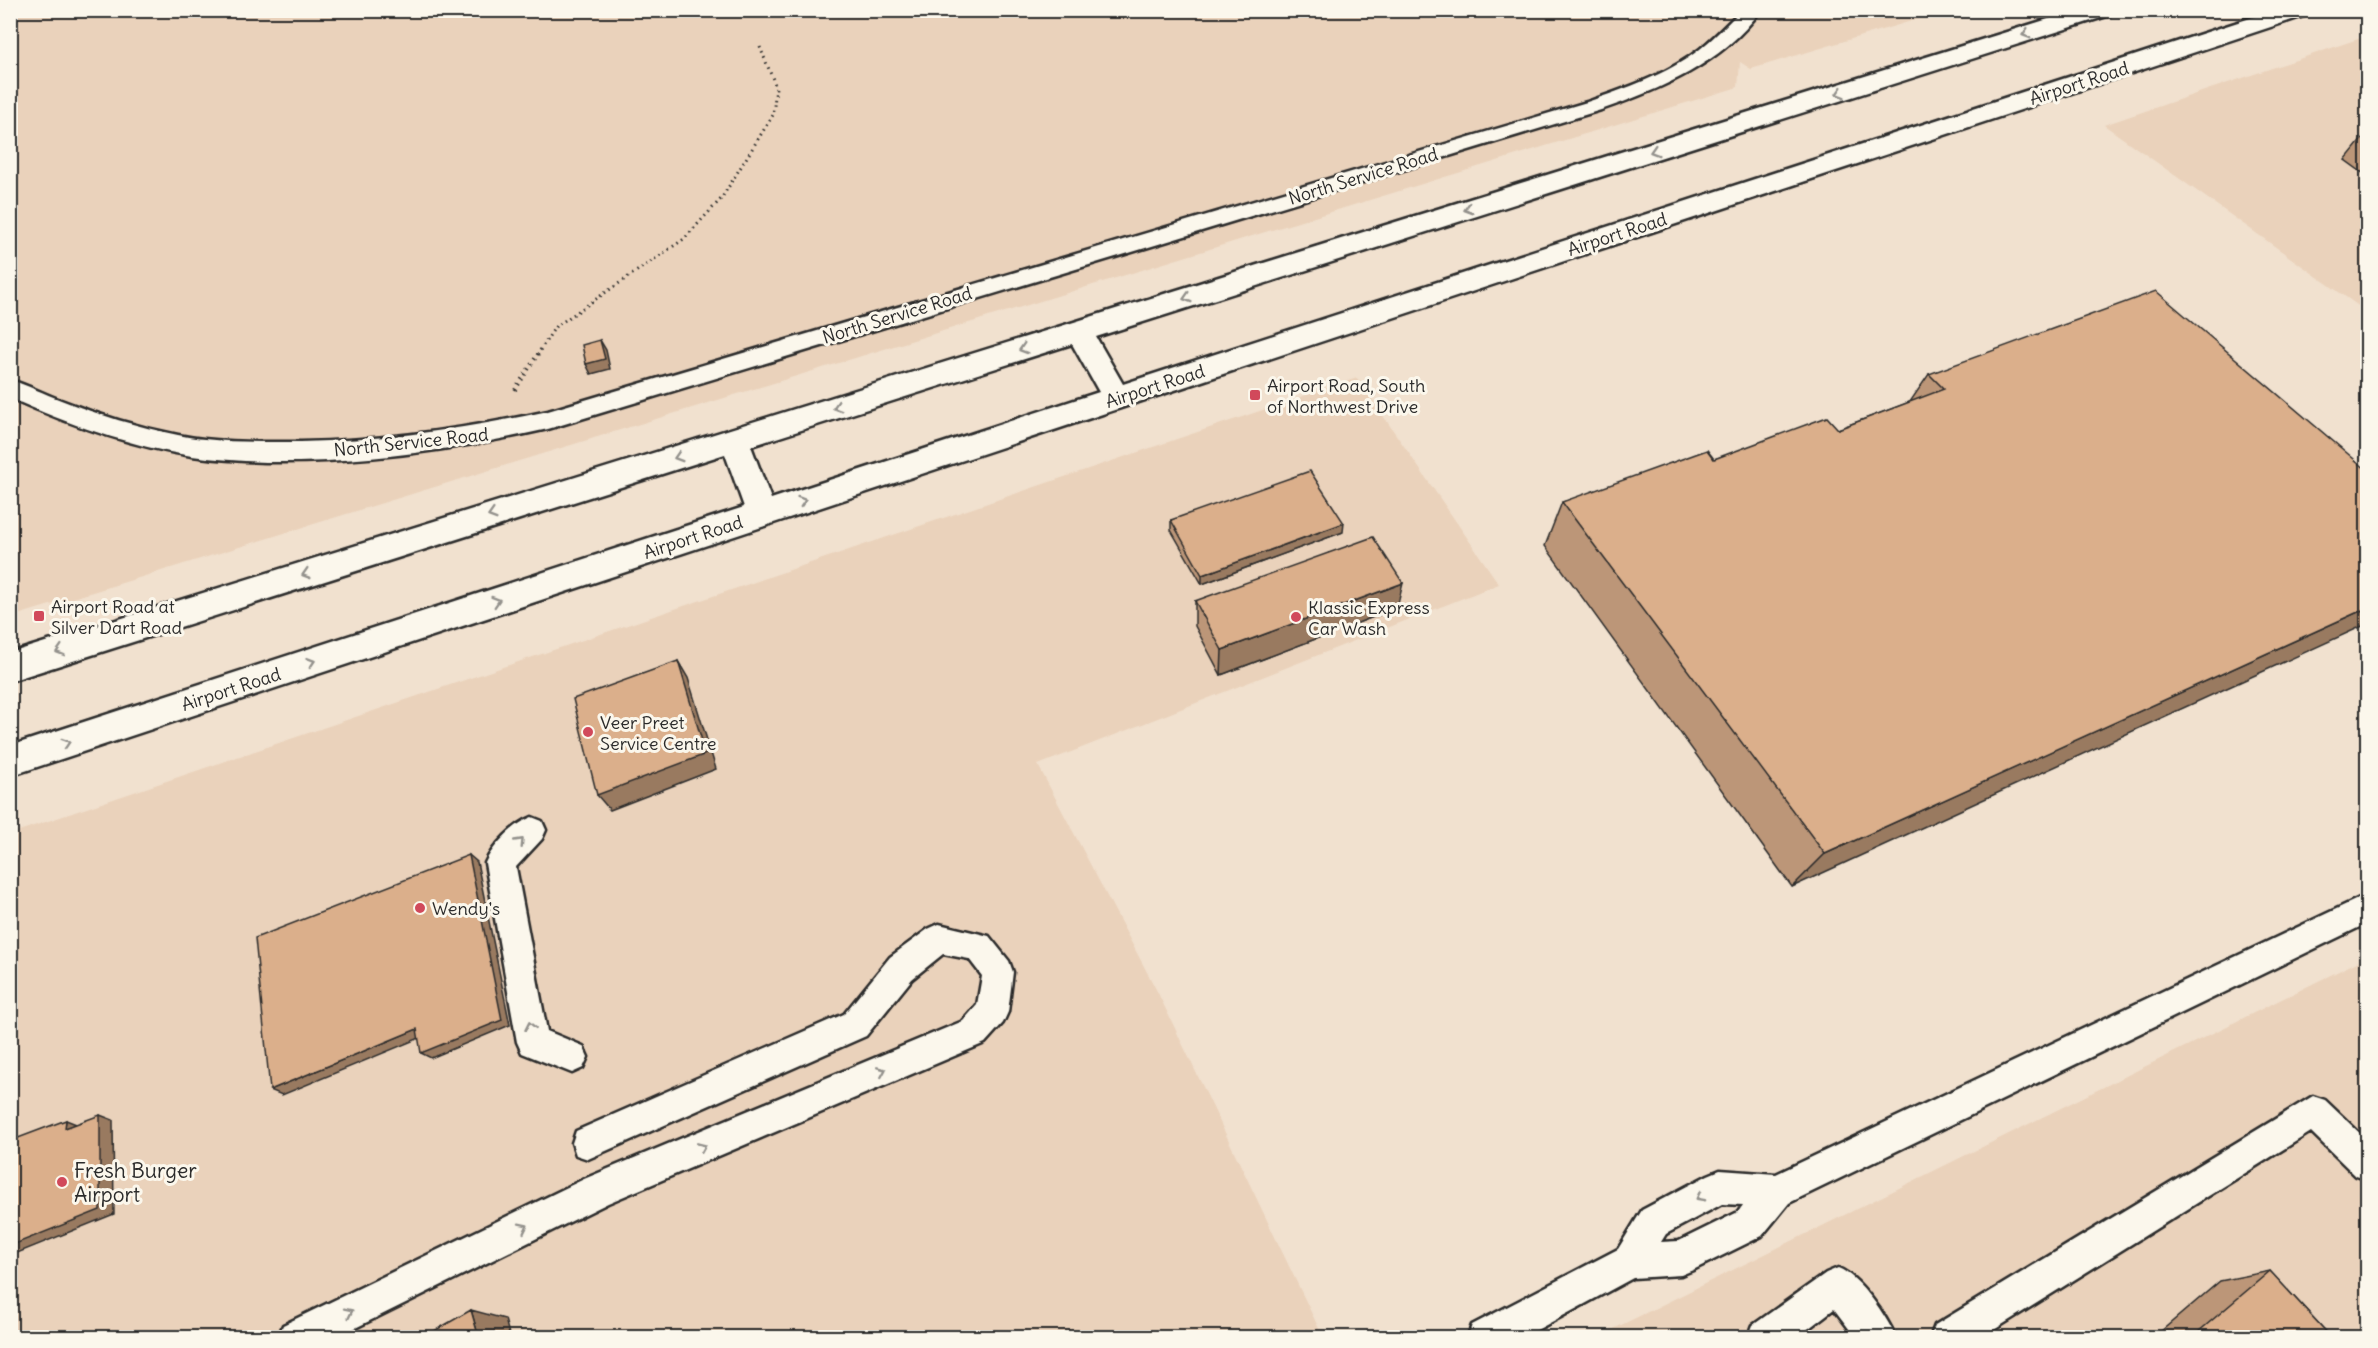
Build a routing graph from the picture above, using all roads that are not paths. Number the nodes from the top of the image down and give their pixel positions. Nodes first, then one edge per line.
1 (1752, 10) edge
2 (2102, 10) edge
3 (2299, 10) edge
4 (1079, 332) junction
5 (10, 388) edge
6 (1117, 398) junction
7 (734, 439) junction
8 (762, 514) junction
9 (10, 667) edge
10 (10, 761) edge
11 (532, 830) dead end
12 (2367, 908) edge
13 (572, 1057) dead end
14 (588, 1143) dead end
15 (2367, 1164) edge
16 (1777, 1191) junction
17 (1630, 1261) junction
18 (296, 1338) edge
19 (1485, 1338) edge
20 (1766, 1338) edge
21 (1878, 1338) edge
22 (1948, 1338) edge

1 - 5 lane, North Service Road
2 -> 4 main road
3 - 6 main road, Airport Road
4 - 6 main road
4 -> 7 main road
8 -> 6 main road, Airport Road
7 - 8 main road
7 -> 9 main road
10 -> 8 main road, Airport Road
13 -> 11 lane
12 - 16 lane
18 -> 14 lane
15 - 22 lane
16 - 17 lane
16 -> 17 lane
17 - 19 lane
20 - 21 lane

